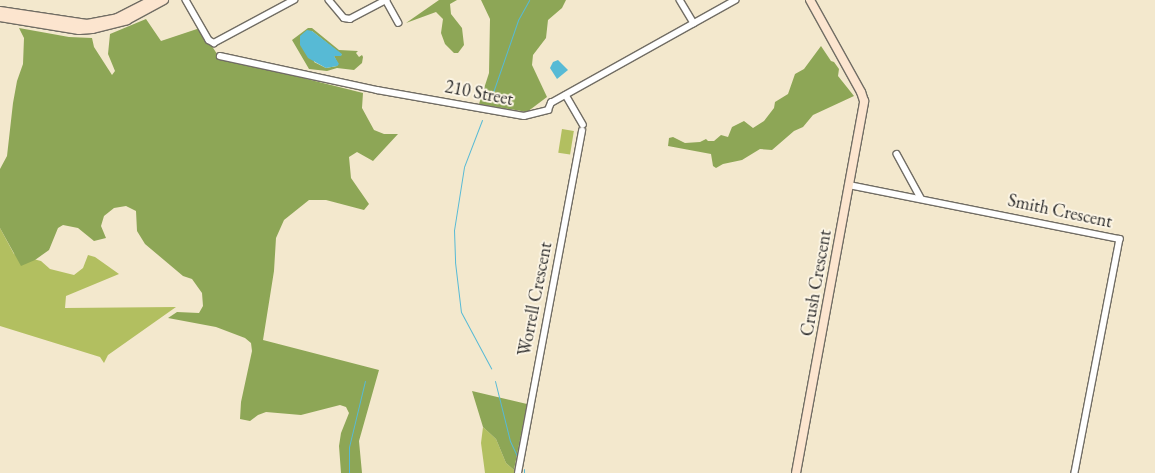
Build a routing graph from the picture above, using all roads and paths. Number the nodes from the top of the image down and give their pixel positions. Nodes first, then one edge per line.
1 (152, 0) edge
2 (164, 0) edge
3 (186, 0) edge
4 (294, 0) edge
5 (330, 0) edge
6 (386, 0) edge
7 (680, 0) edge
8 (735, 0) edge
9 (810, 0) edge
10 (0, 11) edge
11 (0, 17) edge
12 (399, 23) dead end
13 (694, 23) junction
14 (220, 56) dead end
15 (566, 95) junction
16 (897, 154) dead end
17 (849, 185) junction
18 (922, 198) junction
19 (518, 473) edge
20 (796, 473) edge
21 (1075, 473) edge

1 - 10 main road
2 - 11 main road
3 - 4 street
5 - 6 street
6 - 12 street
7 - 13 street
8 - 13 street, 210 Street
9 - 17 main road, Crush Crescent
13 - 15 street, 210 Street
14 - 15 street, 210 Street
15 - 19 street, Worrell Crescent
16 - 18 street
17 - 18 street, Smith Crescent
17 - 20 main road, Crush Crescent
18 - 21 street, Smith Crescent

